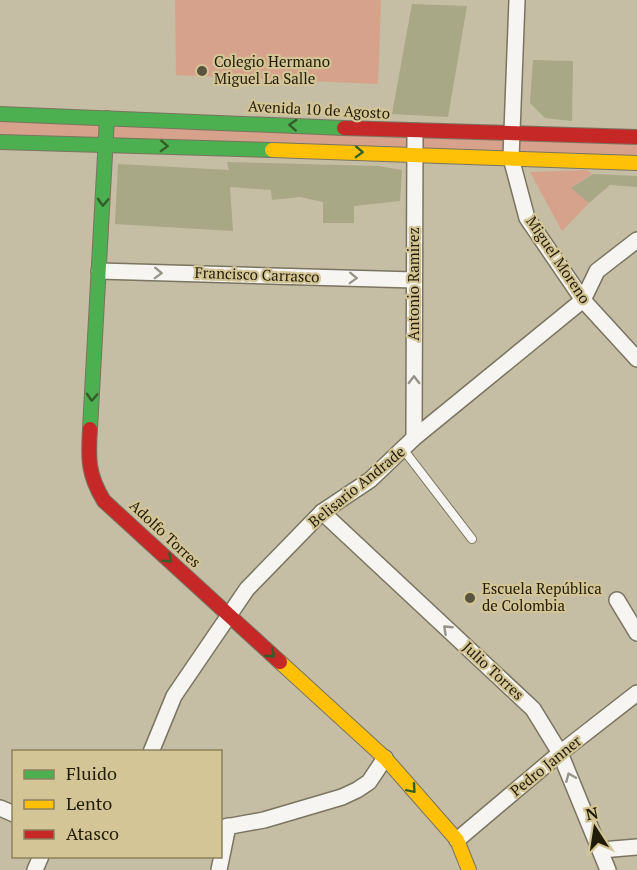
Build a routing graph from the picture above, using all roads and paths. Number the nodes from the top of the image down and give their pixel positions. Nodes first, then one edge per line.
1 (517, 0) edge
2 (0, 114) edge
3 (107, 117) junction
4 (415, 131) junction
5 (512, 133) junction
6 (637, 137) edge
7 (0, 142) edge
8 (105, 144) junction
9 (414, 154) junction
10 (511, 158) junction
11 (637, 163) edge
12 (637, 240) edge
13 (99, 271) junction
14 (414, 280) junction
15 (583, 300) junction
16 (637, 359) edge
17 (414, 438) junction
18 (403, 449) junction
19 (322, 512) junction
20 (472, 539) dead end
21 (617, 600) dead end
22 (228, 614) junction
23 (637, 633) edge
24 (637, 693) edge
25 (152, 750) edge
26 (560, 753) junction
27 (385, 758) junction
28 (224, 827) edge
29 (457, 840) junction
30 (222, 844) edge
31 (637, 847) edge
32 (601, 850) junction
33 (469, 870) edge
34 (608, 870) edge

1 - 5 street, Miguel Moreno
2 - 3 main road, Avenida 10 de Agosto
4 -> 3 main road, Avenida 10 de Agosto
3 - 8 main road, Adolfo Torres
4 - 5 main road, Avenida 10 de Agosto
4 - 9 street, Antonio Ramirez
5 - 6 main road, Avenida 10 de Agosto
5 - 10 street, Miguel Moreno
7 - 8 main road
8 -> 9 main road
8 -> 13 main road, Adolfo Torres
9 - 10 main road
9 - 14 street, Antonio Ramirez
10 - 11 main road
10 - 15 street, Miguel Moreno
12 - 15 street, Belisario Andrade
13 -> 14 street, Francisco Carrasco
13 -> 22 main road, Adolfo Torres
17 -> 14 street, Antonio Ramirez
15 - 16 street, Miguel Moreno
15 - 17 street, Belisario Andrade
17 - 18 street, Belisario Andrade
18 - 19 street, Belisario Andrade
18 - 20 lane
19 - 22 street, Belisario Andrade
26 -> 19 street, Julio Torres
21 - 23 street
22 - 25 street, Belisario Andrade
22 -> 27 main road, Adolfo Torres
24 - 26 street, Pedro Janner
26 - 29 street, Pedro Janner
32 -> 26 street, Julio Torres
27 - 28 street
27 -> 29 main road, Adolfo Torres
28 - 30 street
29 - 33 main road, Adolfo Torres
31 - 32 street
32 - 34 street, Julio Torres

